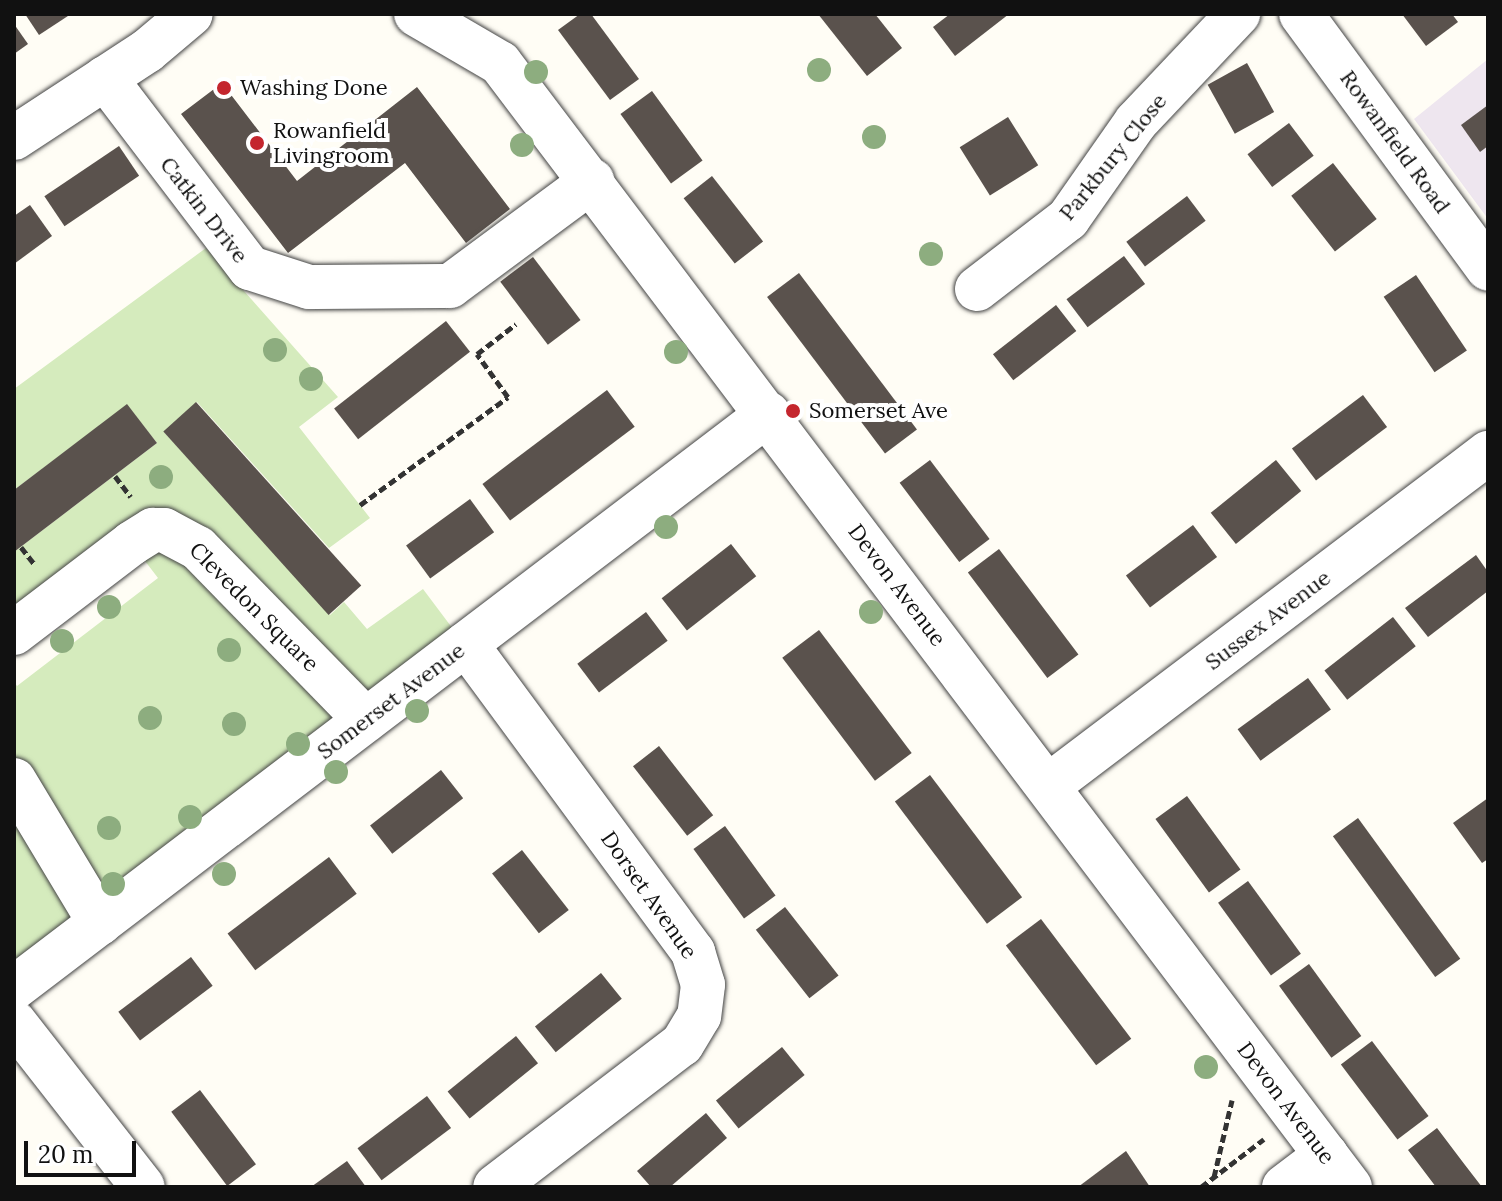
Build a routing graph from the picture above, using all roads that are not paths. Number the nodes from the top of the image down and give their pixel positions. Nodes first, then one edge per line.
1 (191, 14) edge
2 (416, 14) edge
3 (1238, 14) edge
4 (1301, 14) edge
5 (105, 78) junction
6 (14, 138) edge
7 (592, 181) junction
8 (1488, 269) edge
9 (977, 289) dead end
10 (768, 414) junction
11 (1488, 453) edge
12 (14, 633) edge
13 (466, 644) junction
14 (366, 720) junction
15 (14, 780) edge
16 (1048, 786) junction
17 (100, 923) junction
18 (14, 988) edge
19 (14, 1022) edge
20 (1338, 1171) edge
21 (143, 1187) edge
22 (495, 1187) edge
23 (1284, 1187) edge

1 - 5 street
2 - 7 street, Devon Avenue
3 - 9 street, Parkbury Close
4 - 8 street, Rowanfield Road
5 - 6 street
5 - 7 street, Catkin Drive
7 - 10 street, Devon Avenue
10 - 13 street, Somerset Avenue
10 - 16 street, Devon Avenue
11 - 16 street, Sussex Avenue
12 - 14 street, Clevedon Square
13 - 14 street, Somerset Avenue
13 - 22 street, Dorset Avenue
14 - 17 street, Somerset Avenue
15 - 17 street
16 - 20 street, Devon Avenue
17 - 18 street, Somerset Avenue
19 - 21 street
20 - 23 street

